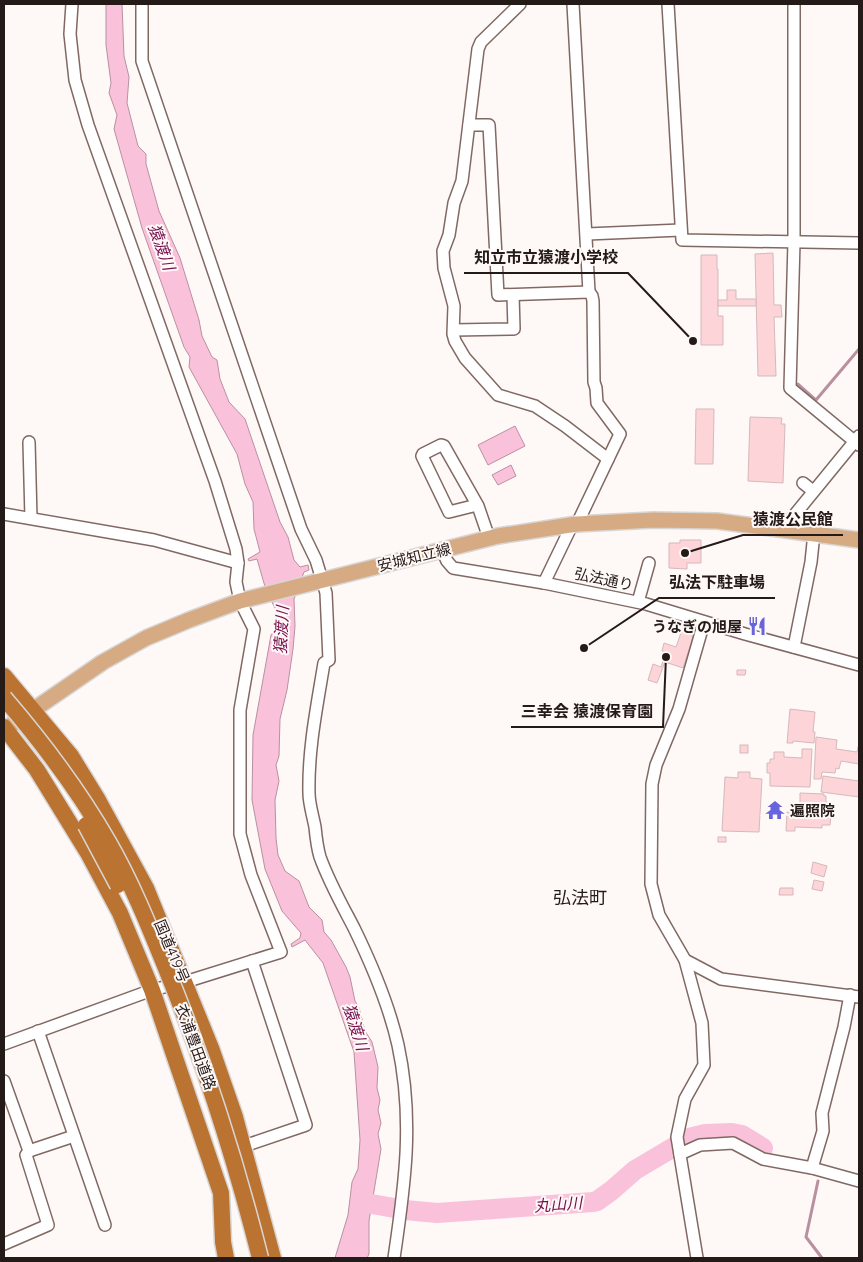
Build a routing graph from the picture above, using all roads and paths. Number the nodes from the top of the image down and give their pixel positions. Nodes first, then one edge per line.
1 (72, 4) edge
2 (142, 4) edge
3 (520, 4) edge
4 (573, 4) edge
5 (668, 4) edge
6 (794, 4) edge
7 (470, 125) junction
8 (681, 230) junction
9 (587, 234) junction
10 (794, 242) junction
11 (859, 244) edge
12 (589, 292) junction
13 (513, 295) junction
14 (454, 330) junction
15 (858, 441) edge
16 (29, 442) dead end
17 (608, 459) junction
18 (803, 483) dead end
19 (813, 491) junction
20 (477, 505) junction
21 (4, 514) edge
22 (31, 518) junction
23 (574, 524) junction
24 (783, 529) junction
25 (814, 533) junction
26 (489, 538) junction
27 (859, 540) edge
28 (442, 550) junction
29 (238, 562) junction
30 (649, 563) dead end
31 (317, 582) junction
32 (544, 583) junction
33 (244, 600) junction
34 (638, 602) junction
35 (704, 622) junction
36 (794, 647) junction
37 (859, 665) edge
38 (4, 676) edge
39 (4, 698) edge
40 (33, 709) junction
41 (4, 725) edge
42 (685, 960) junction
43 (252, 961) junction
44 (185, 982) junction
45 (152, 990) junction
46 (854, 996) edge
47 (38, 1031) junction
48 (4, 1044) edge
49 (4, 1081) edge
50 (74, 1136) junction
51 (250, 1144) dead end
52 (28, 1151) junction
53 (680, 1154) junction
54 (812, 1168) junction
55 (859, 1181) edge
56 (221, 1193) junction
57 (105, 1225) dead end
58 (4, 1244) edge
59 (226, 1258) edge
60 (237, 1258) edge
61 (251, 1258) edge
62 (260, 1258) edge
63 (273, 1258) edge
64 (394, 1258) edge
65 (697, 1258) edge

1 - 29 street
2 - 31 street
3 - 7 street
4 - 9 street
5 - 8 street
6 - 10 street
7 - 13 street
7 - 14 street
8 - 9 street
8 - 10 street
9 - 12 street
10 - 11 street
10 - 15 street
12 - 13 street
12 - 17 street
13 - 14 street
14 - 17 street
15 - 19 street
16 - 22 street
17 - 23 street
18 - 19 street
19 - 24 street
20 - 20 street
20 - 26 street
21 - 22 street
22 - 29 street
23 - 24 main road, 安城知立線
23 - 26 main road, 安城知立線
23 - 32 street
24 - 25 main road, 安城知立線
25 - 27 main road, 安城知立線
25 - 36 street
26 - 28 main road, 安城知立線
28 - 31 main road, 安城知立線
28 - 32 street, 弘法通り
29 - 33 street
30 - 34 street
31 - 33 main road, 安城知立線
31 - 64 street
32 - 34 street, 弘法通り
33 - 40 main road, 安城知立線
33 - 43 street
34 - 35 street, 弘法通り
35 - 36 street, 弘法通り
35 - 42 street
36 - 37 street, 弘法通り
38 - 40 highway, 国道419号
39 - 62 highway, 衣浦豊田道路, bridge
40 - 41 main road, 安城知立線
40 - 44 highway, 国道419号
41 - 45 highway
41 - 61 highway, 衣浦豊田道路, bridge
42 - 46 street
42 - 53 street
43 - 44 street
43 - 51 street
44 - 45 street
44 - 63 highway, 国道419号
45 - 47 street
45 - 56 highway
46 - 54 street
47 - 48 street
47 - 50 street
49 - 52 street
50 - 52 street
50 - 57 street
52 - 58 street
53 - 54 street
53 - 65 street
54 - 55 street
56 - 59 highway
56 - 60 highway

